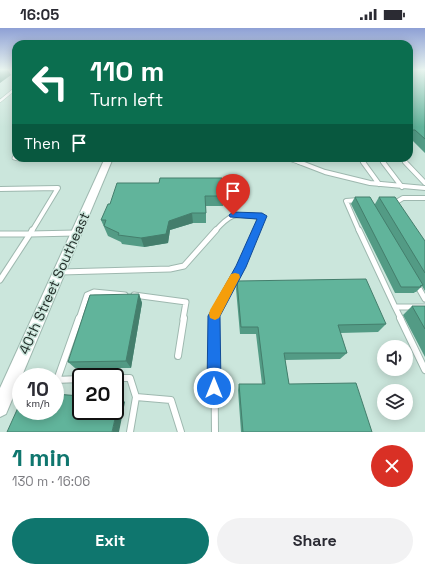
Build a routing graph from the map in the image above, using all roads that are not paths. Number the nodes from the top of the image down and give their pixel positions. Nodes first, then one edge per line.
1 (12, 91) edge
2 (0, 101) edge
3 (107, 162) edge
4 (297, 162) edge
5 (363, 162) edge
6 (383, 162) edge
7 (405, 162) edge
8 (425, 183) edge
9 (379, 184) junction
10 (402, 187) junction
11 (425, 188) edge
12 (0, 189) edge
13 (425, 198) edge
14 (362, 200) edge
15 (390, 201) edge
16 (398, 201) junction
17 (401, 206) edge
18 (76, 233) junction
19 (0, 234) edge
20 (30, 234) junction
21 (59, 272) junction
22 (0, 280) edge
23 (414, 280) edge
24 (425, 299) edge
25 (395, 307) junction
26 (425, 307) edge
27 (178, 356) dead end
28 (21, 368) edge
29 (60, 368) edge
30 (425, 370) edge
31 (124, 378) edge
32 (12, 388) edge
33 (136, 397) junction
34 (0, 408) edge
35 (130, 432) edge
36 (181, 432) edge
37 (215, 432) edge

1 - 2 lane
3 - 18 street, 40th Street Southeast
4 - 9 lane
5 - 9 lane
6 - 10 lane
7 - 8 lane
9 - 10 lane
10 - 11 lane
12 - 20 lane
13 - 16 lane
14 - 25 lane
15 - 16 lane
16 - 17 lane
18 - 20 lane
18 - 21 street, 40th Street Southeast
19 - 20 lane
20 - 22 lane
21 - 28 street, 40th Street Southeast
21 - 37 lane
23 - 24 lane
25 - 26 lane
25 - 30 lane
27 - 29 lane
31 - 33 lane
32 - 34 street, 40th Street Southeast
33 - 35 lane
33 - 36 lane

